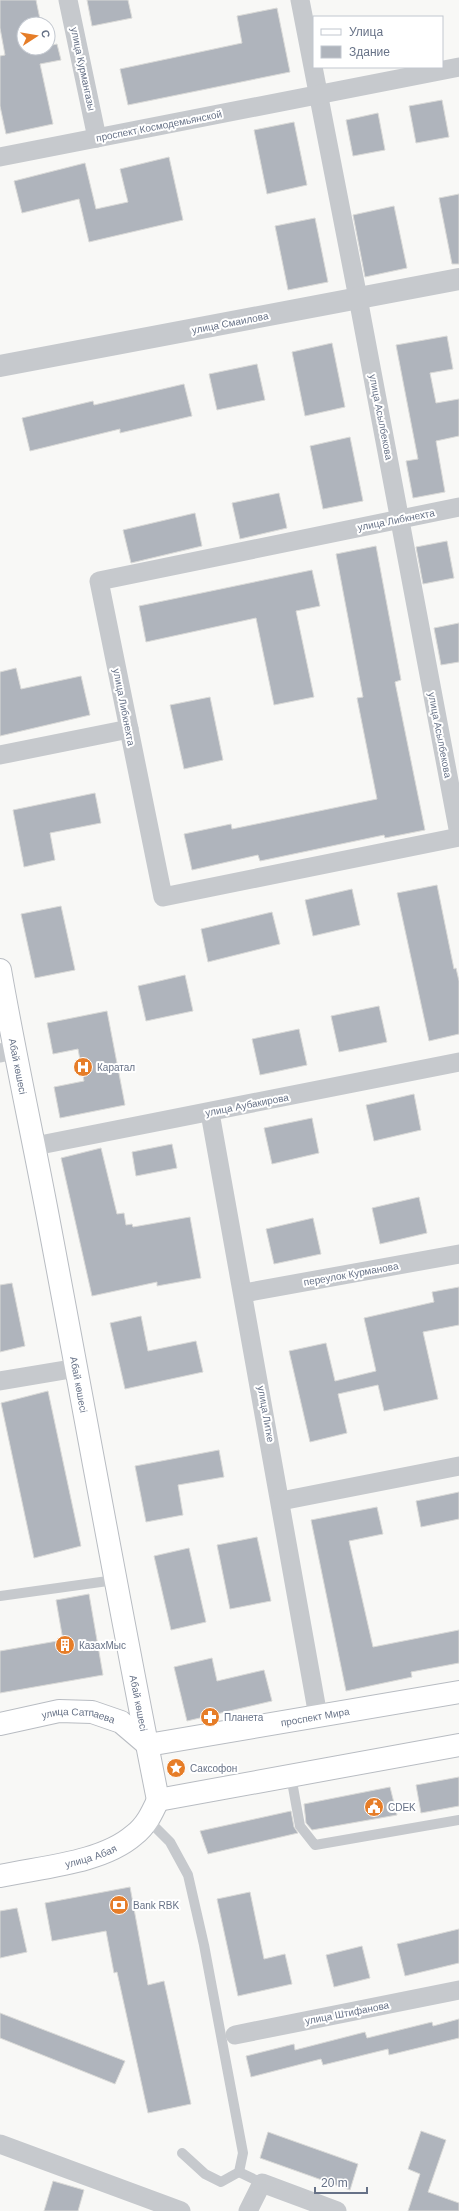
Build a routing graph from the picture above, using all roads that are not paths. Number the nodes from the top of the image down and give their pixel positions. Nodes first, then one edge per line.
1 (68, 0) edge
2 (300, 0) edge
3 (459, 67) edge
4 (318, 95) junction
5 (97, 138) junction
6 (0, 157) edge
7 (459, 278) edge
8 (358, 298) junction
9 (0, 366) edge
10 (459, 507) edge
11 (400, 519) junction
12 (129, 729) junction
13 (0, 755) edge
14 (459, 834) edge
15 (459, 837) edge
16 (0, 970) edge
17 (7, 1051) edge
18 (459, 1062) edge
19 (210, 1113) junction
20 (35, 1146) junction
21 (459, 1254) edge
22 (244, 1293) junction
23 (77, 1368) junction
24 (0, 1381) edge
25 (459, 1466) edge
26 (281, 1501) junction
27 (114, 1580) junction
28 (0, 1596) edge
29 (459, 1692) edge
30 (318, 1716) junction
31 (0, 1724) edge
32 (148, 1745) junction
33 (459, 1745) edge
34 (291, 1776) junction
35 (158, 1800) junction
36 (148, 1820) junction
37 (459, 1820) edge
38 (0, 1876) edge
39 (459, 1990) edge
40 (235, 2035) dead end
41 (0, 2144) edge
42 (182, 2153) dead end
43 (240, 2172) junction
44 (262, 2183) junction
45 (181, 2211) edge
46 (248, 2211) edge
47 (337, 2211) edge

1 - 5 street, улица Курмангазы
2 - 4 street, улица Асылбекова
3 - 4 street, проспект Космодемьянской
4 - 5 street, проспект Космодемьянской
4 - 8 street, улица Асылбекова
5 - 6 street, проспект Космодемьянской
7 - 8 street, улица Смаилова
8 - 9 street, улица Смаилова
8 - 11 street, улица Асылбекова
10 - 11 street, улица Либкнехта
11 - 12 street, улица Либкнехта
11 - 14 street, улица Асылбекова
12 - 13 street
12 - 15 street, улица Либкнехта
16 - 17 main road, Абай көшесі
17 - 20 main road, Абай көшесі
18 - 19 street, улица Аубакирова
19 - 20 street, улица Аубакирова
19 - 22 street, улица Литке
20 - 23 main road, Абай көшесі
21 - 22 street, переулок Курманова
22 - 26 street, улица Литке
23 - 24 street
23 - 27 main road, Абай көшесі
25 - 26 street
26 - 30 street, улица Литке
27 - 28 lane
27 - 32 main road, Абай көшесі
29 - 30 main road, проспект Мира
30 - 32 main road, проспект Мира
31 - 32 main road, улица Сатпаева
32 - 35 main road, Абай көшесі
33 - 34 main road
34 - 35 main road
34 - 37 lane
35 - 36 main road, улица Абая
36 - 38 main road, улица Абая
36 - 43 lane
39 - 40 street, улица Штифанова
41 - 45 street
42 - 43 lane
43 - 44 lane
44 - 46 street
44 - 47 street

